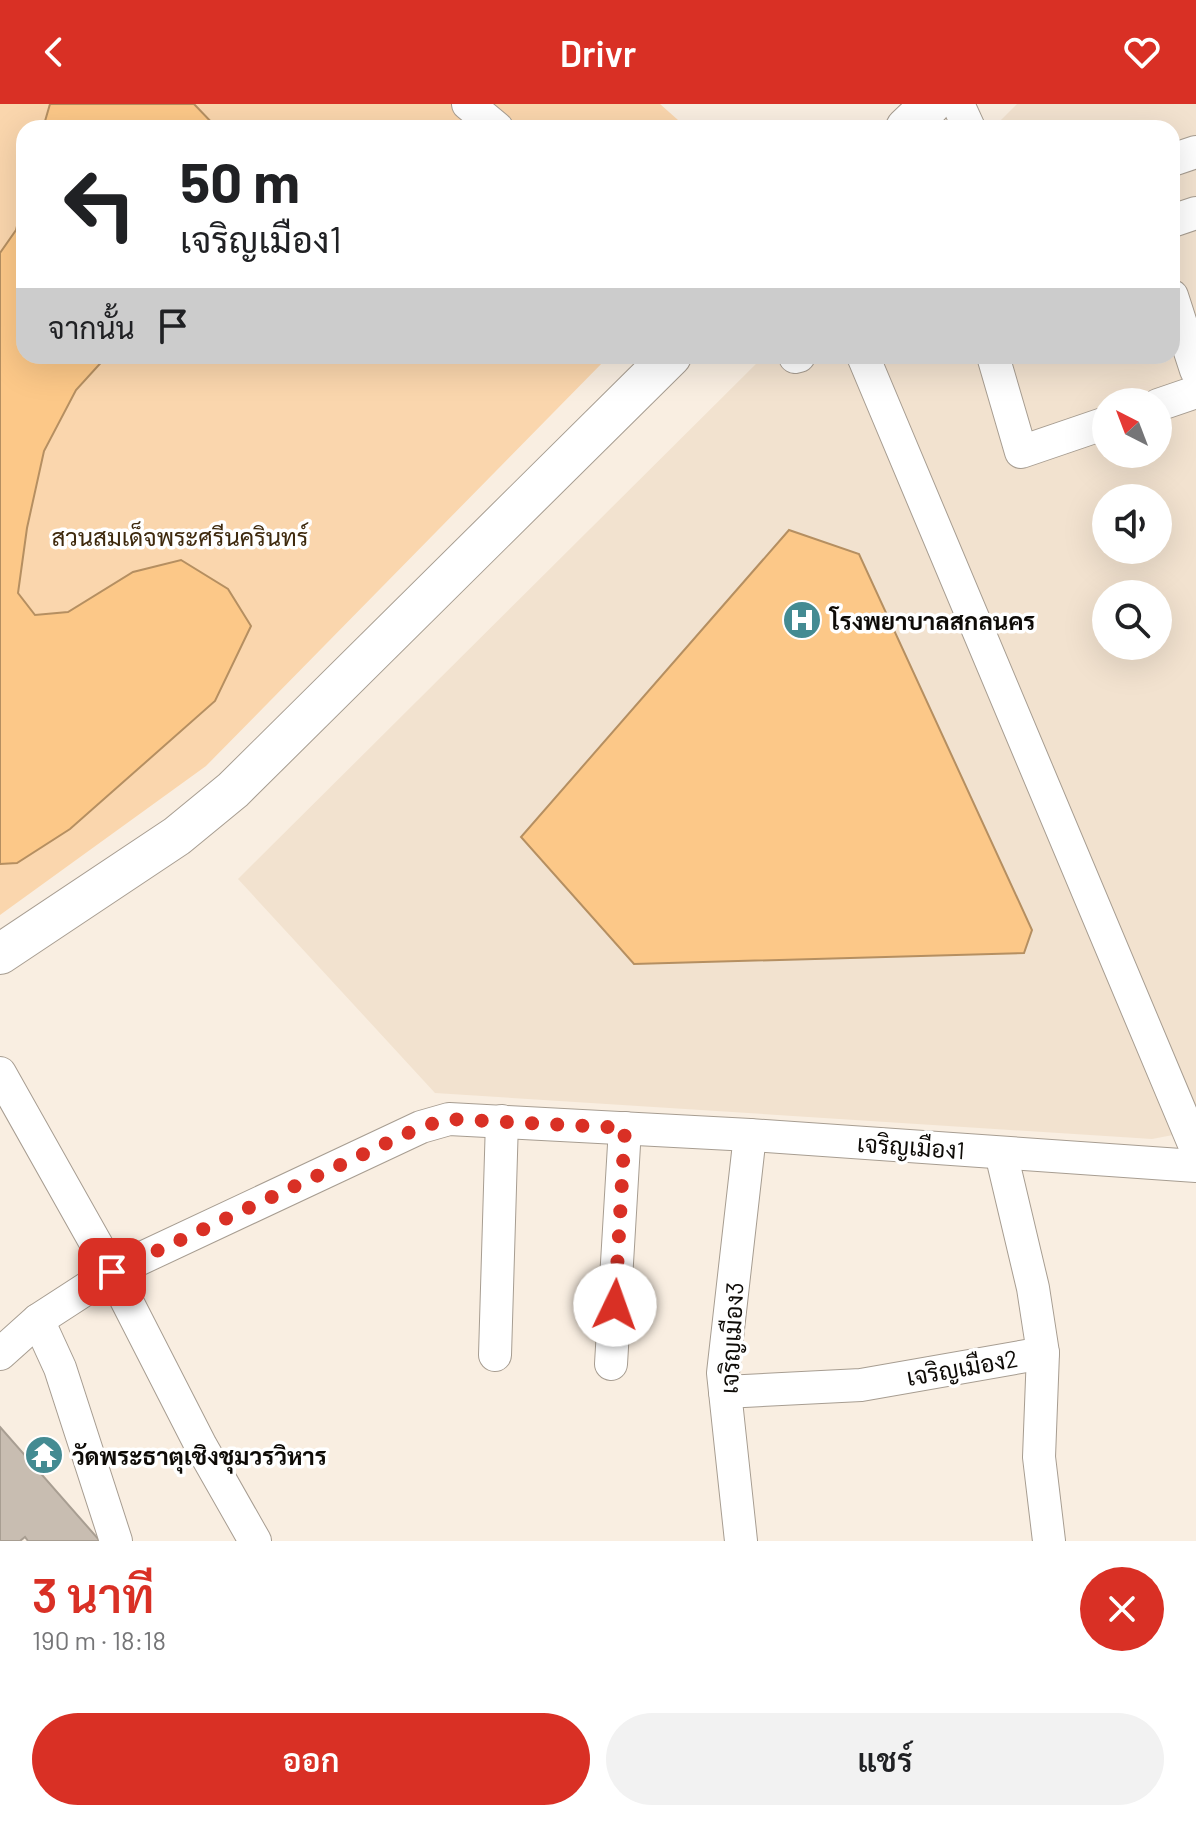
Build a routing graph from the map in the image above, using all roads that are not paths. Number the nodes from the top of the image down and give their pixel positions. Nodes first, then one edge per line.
1 (468, 104) edge
2 (931, 104) edge
3 (487, 120) edge
4 (914, 120) edge
5 (1180, 321) edge
6 (663, 364) edge
7 (866, 364) edge
8 (995, 364) edge
9 (1196, 370) edge
10 (1196, 392) edge
11 (1172, 400) edge
12 (1092, 428) edge
13 (0, 954) edge
14 (0, 1073) edge
15 (502, 1121) junction
16 (625, 1128) junction
17 (750, 1135) junction
18 (1196, 1149) edge
19 (1001, 1153) junction
20 (1196, 1166) edge
21 (112, 1272) junction
22 (38, 1320) junction
23 (1043, 1353) junction
24 (0, 1354) edge
25 (495, 1355) dead end
26 (611, 1364) dead end
27 (725, 1392) junction
28 (116, 1541) edge
29 (255, 1541) edge
30 (741, 1541) edge
31 (1049, 1541) edge

1 - 3 street
2 - 4 main road
5 - 9 street
6 - 13 main road
7 - 18 street
8 - 12 street
10 - 11 street
14 - 21 street
15 - 16 street, เจริญเมือง1
15 - 21 street, เจริญเมือง1
15 - 25 street
16 - 17 street, เจริญเมือง1
16 - 26 street
17 - 19 street, เจริญเมือง1
17 - 27 street, เจริญเมือง3
19 - 20 street, เจริญเมือง1
19 - 23 street, เจริญเมือง2
21 - 22 street, เจริญเมือง1
21 - 29 street
22 - 24 street, เจริญเมือง1
22 - 28 street
23 - 27 street, เจริญเมือง2
23 - 31 street
27 - 30 street, เจริญเมือง3

